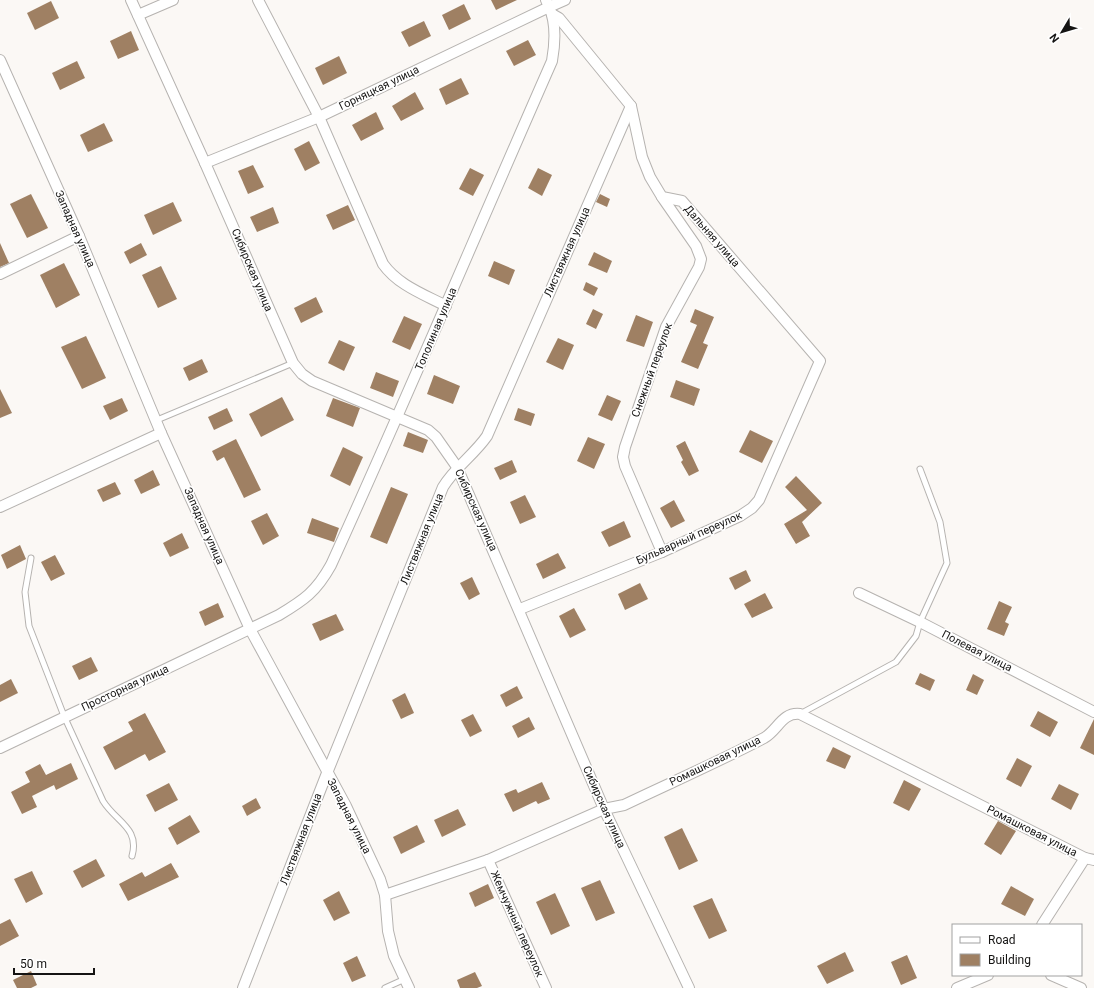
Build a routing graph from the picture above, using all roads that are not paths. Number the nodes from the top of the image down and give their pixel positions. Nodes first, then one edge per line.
1 (131, 0) edge
2 (173, 0) edge
3 (258, 0) edge
4 (565, 0) edge
5 (549, 7) edge
6 (138, 15) junction
7 (0, 60) edge
8 (631, 106) junction
9 (319, 117) junction
10 (205, 163) junction
11 (662, 197) junction
12 (79, 236) junction
13 (0, 274) edge
14 (446, 306) junction
15 (820, 361) joint
16 (293, 363) junction
17 (398, 418) junction
18 (157, 420) junction
19 (162, 433) junction
20 (457, 467) junction
21 (920, 469) dead end
22 (0, 506) edge
23 (662, 552) junction
24 (31, 558) dead end
25 (859, 593) dead end
26 (520, 609) junction
27 (920, 622) junction
28 (250, 629) junction
29 (1094, 712) edge
30 (800, 714) junction
31 (64, 716) junction
32 (0, 748) edge
33 (327, 773) junction
34 (604, 809) junction
35 (132, 856) dead end
36 (1089, 859) edge
37 (488, 860) junction
38 (385, 895) junction
39 (1043, 924) edge
40 (986, 976) edge
41 (1053, 976) edge
42 (407, 984) edge
43 (243, 988) edge
44 (385, 988) edge
45 (546, 988) edge
46 (689, 988) edge
47 (957, 988) edge
48 (1080, 988) edge

1 - 6 street, Сибирская улица
2 - 6 street
3 - 9 street
4 - 5 street
5 - 8 street
5 - 9 street, Горняцкая улица
5 - 14 street, Тополиная улица
6 - 10 street, Сибирская улица
7 - 12 street, Западная улица
8 - 11 street
8 - 20 street, Листвяжная улица
9 - 10 street, Горняцкая улица
9 - 14 street
10 - 16 street, Сибирская улица
11 - 15 street, Дальняя улица
11 - 23 street, Снежный переулок
12 - 13 street
12 - 18 street, Западная улица
14 - 17 street, Тополиная улица
15 - 23 street, Бульварный переулок
16 - 17 street, Сибирская улица
16 - 18 lane
17 - 20 street, Сибирская улица
17 - 28 street, Тополиная улица
18 - 19 street, Западная улица
19 - 22 street
19 - 28 street, Западная улица
20 - 26 street, Сибирская улица
20 - 33 street, Листвяжная улица
21 - 27 lane
23 - 26 street, Бульварный переулок
24 - 31 lane
25 - 27 street, Полевая улица
26 - 34 street, Сибирская улица
27 - 29 street, Полевая улица
27 - 30 lane
28 - 31 street, Просторная улица
28 - 33 street, Западная улица
30 - 34 street, Ромашковая улица
30 - 36 street, Ромашковая улица
31 - 32 street, Просторная улица
31 - 35 lane
33 - 38 street, Западная улица
33 - 43 street, Листвяжная улица
34 - 37 street, Ромашковая улица
34 - 46 street, Сибирская улица
36 - 39 street
37 - 38 street, Ромашковая улица
37 - 45 street, Жемчужный переулок
38 - 42 street, Западная улица
40 - 47 street
41 - 48 street
42 - 44 lane

